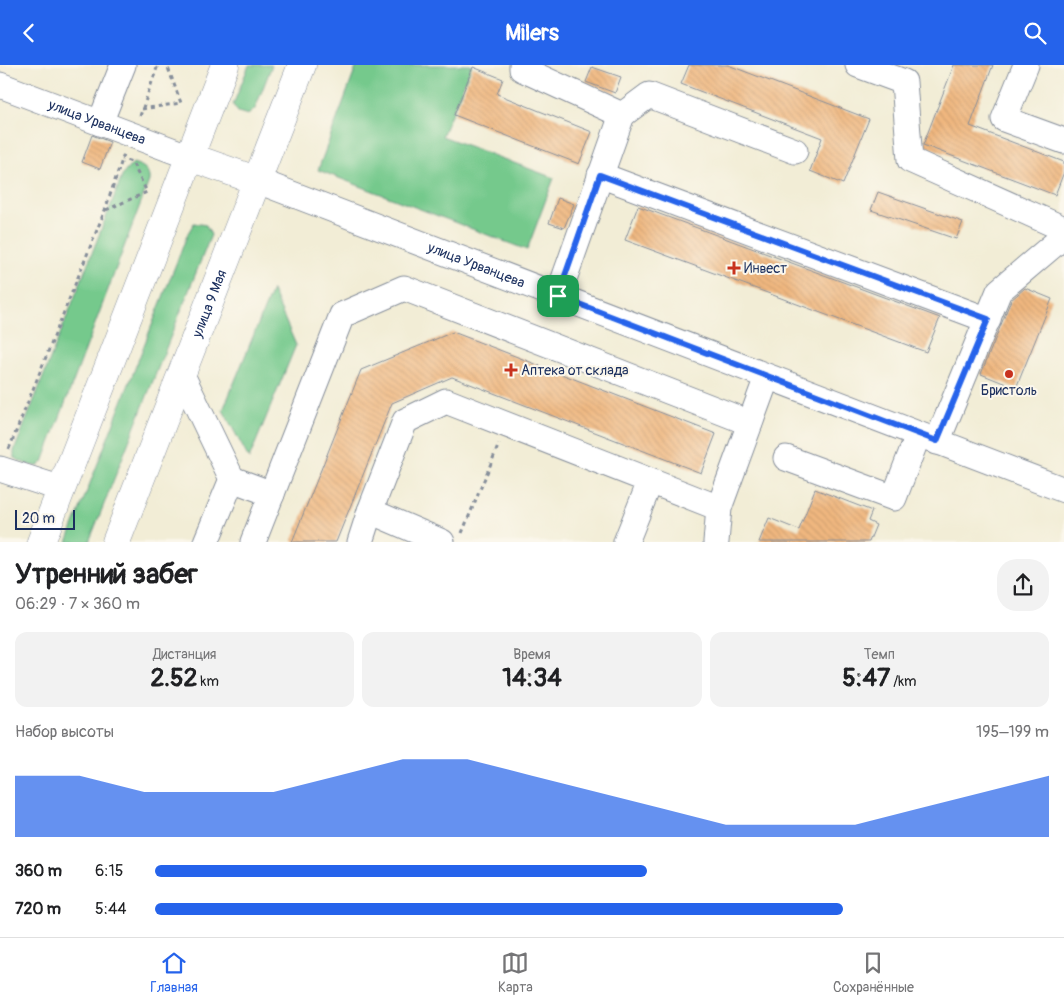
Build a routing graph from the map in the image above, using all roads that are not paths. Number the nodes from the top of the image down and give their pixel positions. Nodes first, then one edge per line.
1 (123, 65) edge
2 (225, 65) edge
3 (302, 65) edge
4 (522, 65) edge
5 (858, 65) edge
6 (1026, 65) edge
7 (908, 73) edge
8 (0, 85) edge
9 (622, 115) junction
10 (100, 123) junction
11 (1064, 141) edge
12 (795, 151) dead end
13 (190, 157) junction
14 (600, 175) junction
15 (258, 181) junction
16 (1064, 229) edge
17 (1064, 236) edge
18 (558, 296) junction
19 (988, 319) junction
20 (182, 375) junction
21 (767, 377) junction
22 (750, 423) junction
23 (928, 438) junction
24 (786, 457) dead end
25 (0, 469) edge
26 (232, 479) junction
27 (650, 482) junction
28 (62, 489) junction
29 (1064, 490) edge
30 (272, 494) junction
31 (719, 508) junction
32 (370, 511) junction
33 (41, 542) edge
34 (116, 542) edge
35 (206, 542) edge
36 (253, 542) edge
37 (360, 542) edge
38 (442, 542) edge
39 (626, 542) edge
40 (716, 542) edge

1 - 10 street
2 - 13 main road
3 - 15 main road, улица 9 Мая
4 - 9 street
5 - 7 street
6 - 11 street
7 - 16 street
8 - 10 street, улица Урванцева
9 - 12 street
9 - 14 street
10 - 13 street, улица Урванцева
13 - 15 main road, улица Урванцева
13 - 28 main road
14 - 18 street
14 - 19 street
15 - 18 street, улица Урванцева
15 - 20 main road, улица 9 Мая
17 - 19 street
18 - 21 street, улица Урванцева
19 - 23 street
20 - 26 street
20 - 34 main road, улица 9 Мая
21 - 22 street
21 - 23 street, улица Урванцева
22 - 30 street
22 - 31 street
23 - 24 street
23 - 29 street, улица Урванцева
25 - 28 street
26 - 30 street
26 - 35 street
27 - 31 street
27 - 32 street
27 - 39 street
28 - 33 main road
30 - 36 street
31 - 40 street
32 - 37 street
32 - 38 street

